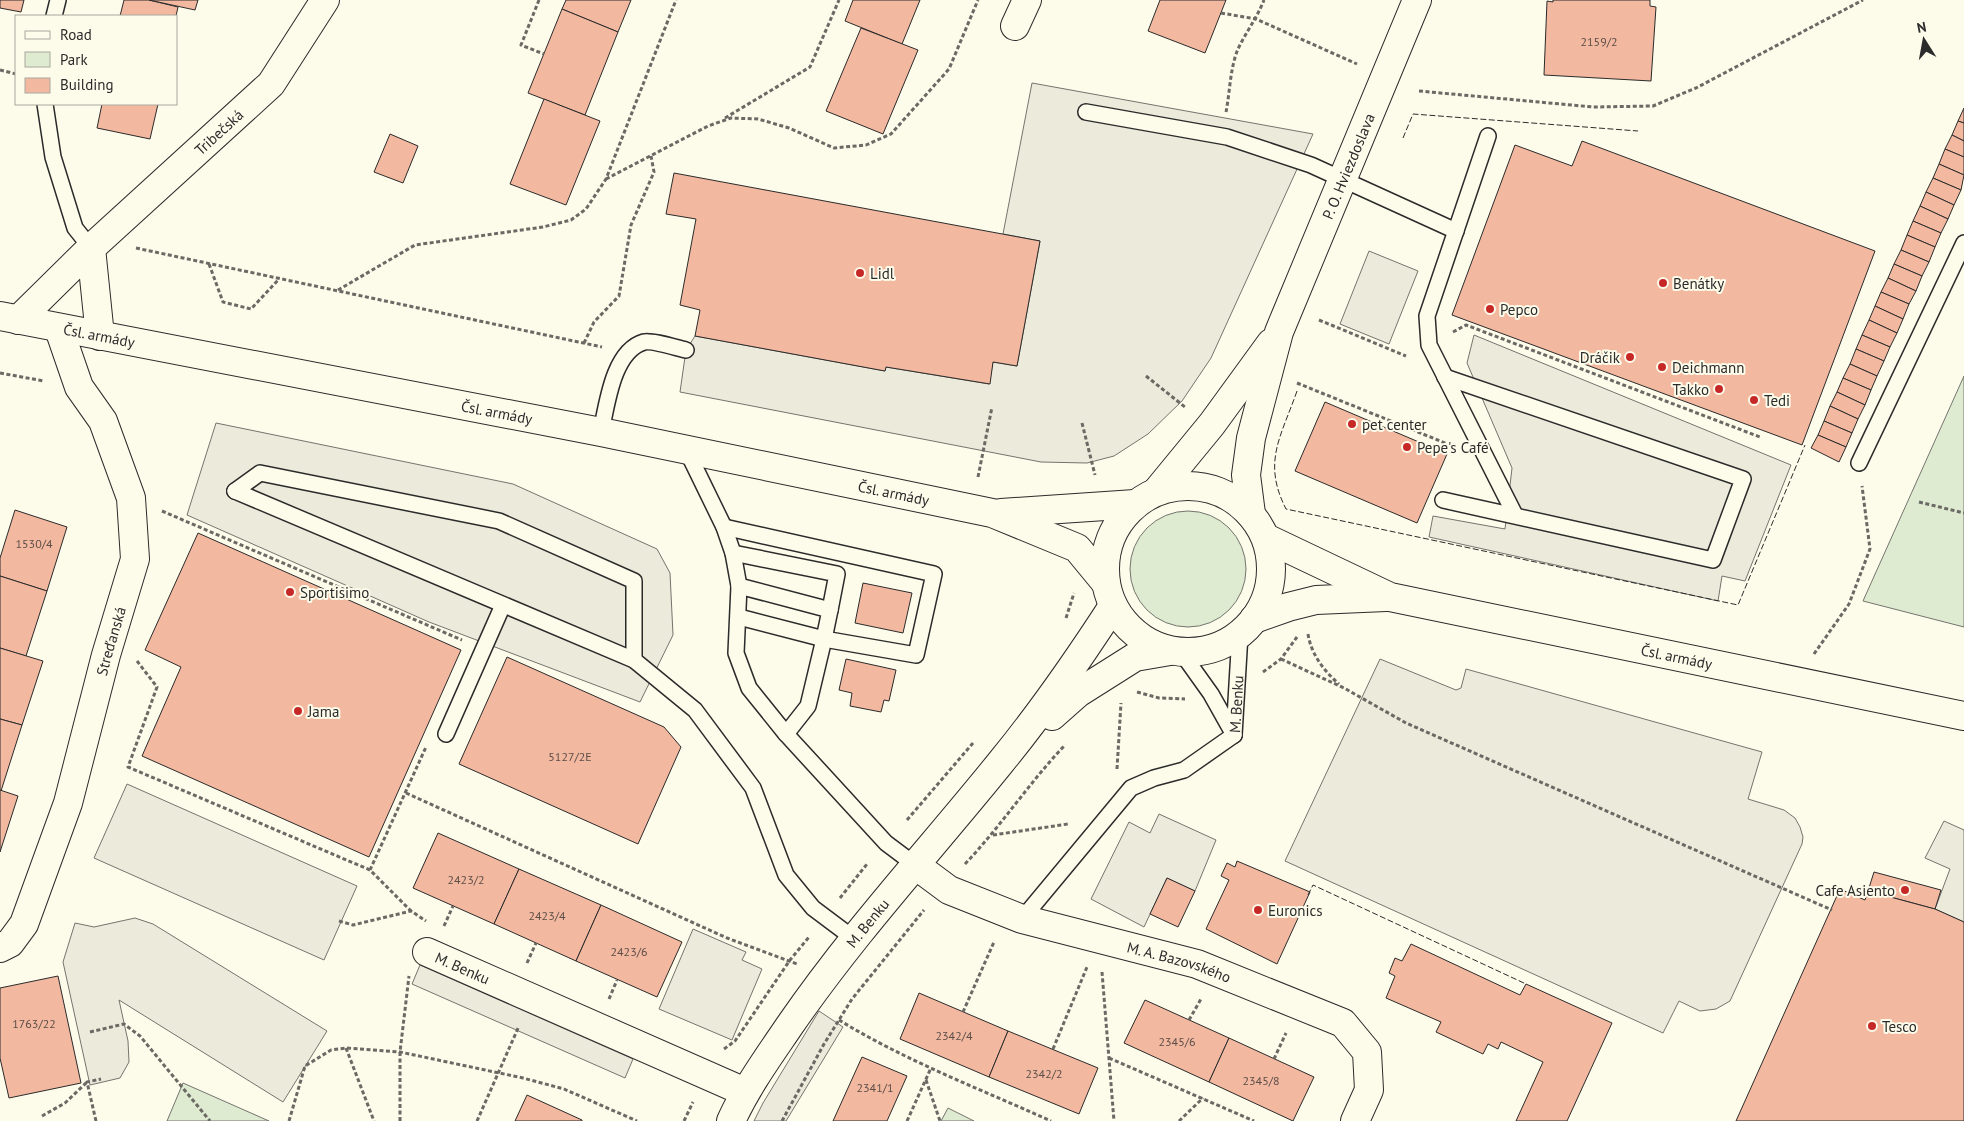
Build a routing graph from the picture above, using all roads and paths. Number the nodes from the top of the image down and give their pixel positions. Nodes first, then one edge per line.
1 (58, 0) edge
2 (325, 0) edge
3 (539, 0) edge
4 (676, 0) edge
5 (840, 0) edge
6 (978, 0) edge
7 (1027, 0) edge
8 (1264, 0) edge
9 (1417, 0) edge
10 (1864, 0) edge
11 (1221, 12) dead end
12 (54, 15) edge
13 (1256, 19) junction
14 (1015, 26) dead end
15 (544, 54) dead end
16 (1357, 64) dead end
17 (0, 70) edge
18 (15, 74) edge
19 (1419, 91) dead end
20 (45, 105) edge
21 (1086, 112) dead end
22 (716, 124) junction
23 (1488, 136) dead end
24 (1228, 137) junction
25 (651, 156) junction
26 (606, 179) junction
27 (1342, 179) junction
28 (1456, 231) junction
29 (1964, 243) edge
30 (130, 247) dead end
31 (91, 248) junction
32 (209, 264) junction
33 (279, 278) junction
34 (338, 290) junction
35 (9, 318) edge
36 (1319, 320) dead end
37 (59, 329) junction
38 (1279, 332) junction
39 (100, 336) junction
40 (584, 343) junction
41 (1429, 345) junction
42 (686, 350) dead end
43 (627, 352) junction
44 (0, 373) edge
45 (1146, 376) dead end
46 (1445, 377) junction
47 (1292, 381) dead end
48 (49, 382) dead end
49 (992, 407) dead end
50 (1188, 409) dead end
51 (1082, 423) dead end
52 (601, 432) junction
53 (1760, 437) dead end
54 (1450, 444) dead end
55 (686, 448) junction
56 (1859, 463) joint
57 (978, 477) dead end
58 (1095, 478) dead end
59 (1146, 498) junction
60 (1443, 500) dead end
61 (1919, 502) dead end
62 (170, 513) dead end
63 (992, 513) junction
64 (1964, 513) edge
65 (1251, 514) junction
66 (1515, 515) junction
67 (724, 527) junction
68 (1266, 538) junction
69 (732, 553) junction
70 (738, 586) junction
71 (1109, 594) junction
72 (1390, 597) junction
73 (503, 605) junction
74 (830, 610) junction
75 (739, 617) junction
76 (1247, 627) junction
77 (1301, 631) dead end
78 (1307, 631) dead end
79 (824, 639) junction
80 (464, 642) dead end
81 (1176, 651) junction
82 (1281, 659) junction
83 (634, 660) junction
84 (1260, 675) dead end
85 (1795, 681) junction
86 (157, 687) dead end
87 (1344, 688) junction
88 (1134, 691) dead end
89 (1121, 698) dead end
90 (1188, 700) dead end
91 (1964, 716) edge
92 (446, 734) dead end
93 (786, 734) junction
94 (1234, 735) junction
95 (978, 738) dead end
96 (429, 739) dead end
97 (1001, 763) junction
98 (1117, 779) dead end
99 (406, 793) junction
100 (907, 820) dead end
101 (1070, 823) dead end
102 (992, 836) dead end
103 (867, 864) dead end
104 (914, 864) junction
105 (370, 870) junction
106 (840, 898) dead end
107 (454, 906) dead end
108 (924, 910) dead end
109 (1832, 910) dead end
110 (410, 911) dead end
111 (933, 913) dead end
112 (1022, 919) junction
113 (809, 937) dead end
114 (853, 938) junction
115 (994, 941) dead end
116 (434, 942) junction
117 (536, 943) dead end
118 (5, 946) edge
119 (1100, 955) junction
120 (790, 960) junction
121 (525, 968) dead end
122 (821, 979) junction
123 (617, 980) dead end
124 (1204, 993) dead end
125 (532, 998) junction
126 (852, 999) dead end
127 (607, 1004) dead end
128 (963, 1012) dead end
129 (840, 1020) dead end
130 (1190, 1020) dead end
131 (1289, 1026) dead end
132 (90, 1032) dead end
133 (346, 1048) junction
134 (1053, 1049) dead end
135 (400, 1052) junction
136 (1109, 1058) junction
137 (1274, 1059) dead end
138 (931, 1068) junction
139 (498, 1073) junction
140 (706, 1074) junction
141 (101, 1079) dead end
142 (926, 1080) junction
143 (88, 1082) junction
144 (745, 1092) junction
145 (1203, 1098) junction
146 (42, 1116) dead end
147 (96, 1121) edge
148 (210, 1121) edge
149 (289, 1121) edge
150 (374, 1121) edge
151 (400, 1121) edge
152 (477, 1121) edge
153 (638, 1121) edge
154 (684, 1121) edge
155 (731, 1121) edge
156 (907, 1121) edge
157 (940, 1121) edge
158 (1051, 1121) edge
159 (1114, 1121) edge
160 (1180, 1121) edge
161 (1254, 1121) edge
162 (1356, 1121) edge

1 - 12 lane
2 - 31 street, Tribečská
3 - 15 path
4 - 26 path
5 - 22 path
6 - 22 path
7 - 14 street
8 - 13 path
9 - 27 street, P. O. Hviezdoslava
10 - 19 path
11 - 13 path
13 - 16 path
13 - 24 path
17 - 18 path
20 - 31 lane
21 - 24 lane
22 - 25 path
23 - 28 lane
24 - 27 lane
25 - 26 path
25 - 40 path
26 - 34 path
27 - 28 lane
27 - 38 street, P. O. Hviezdoslava
28 - 41 lane
29 - 56 lane
30 - 32 path
31 - 35 street, Tribečská
31 - 39 street
32 - 33 path
32 - 33 path
33 - 34 path
34 - 40 path
35 - 37 street, Čsl. armády
36 - 41 path
37 - 39 street, Čsl. armády
37 - 118 street, Streďanská
38 - 59 street, P. O. Hviezdoslava
38 - 65 street, P. O. Hviezdoslava
39 - 52 street, Čsl. armády
40 - 43 path
41 - 46 lane
41 - 53 path
42 - 43 lane
43 - 52 lane
44 - 48 path
45 - 50 path
46 - 66 lane
46 - 66 lane
47 - 54 path
49 - 57 path
51 - 58 path
52 - 55 street, Čsl. armády
55 - 63 street, Čsl. armády
55 - 67 lane
56 - 85 path
59 - 63 street, Čsl. armády
59 - 65 street
59 - 71 street
60 - 66 lane
61 - 64 path
62 - 80 path
63 - 71 street, Čsl. armády
65 - 68 street
67 - 69 lane
67 - 79 lane
68 - 72 street
68 - 76 street
69 - 70 lane
69 - 74 lane
70 - 74 lane
70 - 75 lane
71 - 81 street
71 - 97 street, M. Benku
72 - 76 street
72 - 85 street, Čsl. armády
73 - 83 lane
73 - 83 lane
73 - 92 lane
74 - 79 lane
75 - 79 lane
75 - 93 lane
76 - 81 street
76 - 94 lane, M. Benku
77 - 82 path
78 - 87 path
79 - 93 lane
81 - 94 lane, M. Benku
81 - 97 street, M. Benku
82 - 84 path
82 - 87 path
83 - 114 lane
85 - 91 street, Čsl. armády
86 - 105 path
87 - 109 path
88 - 90 path
89 - 98 path
93 - 104 lane
94 - 112 lane
95 - 100 path
96 - 99 path
97 - 104 street, M. Benku
99 - 105 path
99 - 120 path
101 - 102 path
103 - 106 path
104 - 112 street, M. A. Bazovského
104 - 114 street, M. Benku
105 - 110 path
107 - 116 path
108 - 111 path
112 - 119 street, M. A. Bazovského
113 - 120 path
114 - 122 street, M. Benku
115 - 128 path
116 - 125 street, M. Benku
116 - 135 path
117 - 121 path
119 - 134 path
119 - 136 path
119 - 162 street, M. A. Bazovského
120 - 122 path
120 - 140 path
122 - 126 path
122 - 144 street, M. Benku
123 - 127 path
124 - 130 path
125 - 139 path
125 - 140 street, M. Benku
129 - 138 path
131 - 137 path
132 - 148 path
133 - 135 path
133 - 149 path
133 - 150 path
135 - 139 path
135 - 151 path
136 - 145 path
136 - 159 path
138 - 142 path
138 - 158 path
139 - 152 path
139 - 153 path
140 - 144 street, M. Benku
140 - 154 path
141 - 143 path
142 - 156 path
142 - 157 path
143 - 146 path
143 - 147 path
144 - 155 street, M. Benku
145 - 160 path
145 - 161 path

